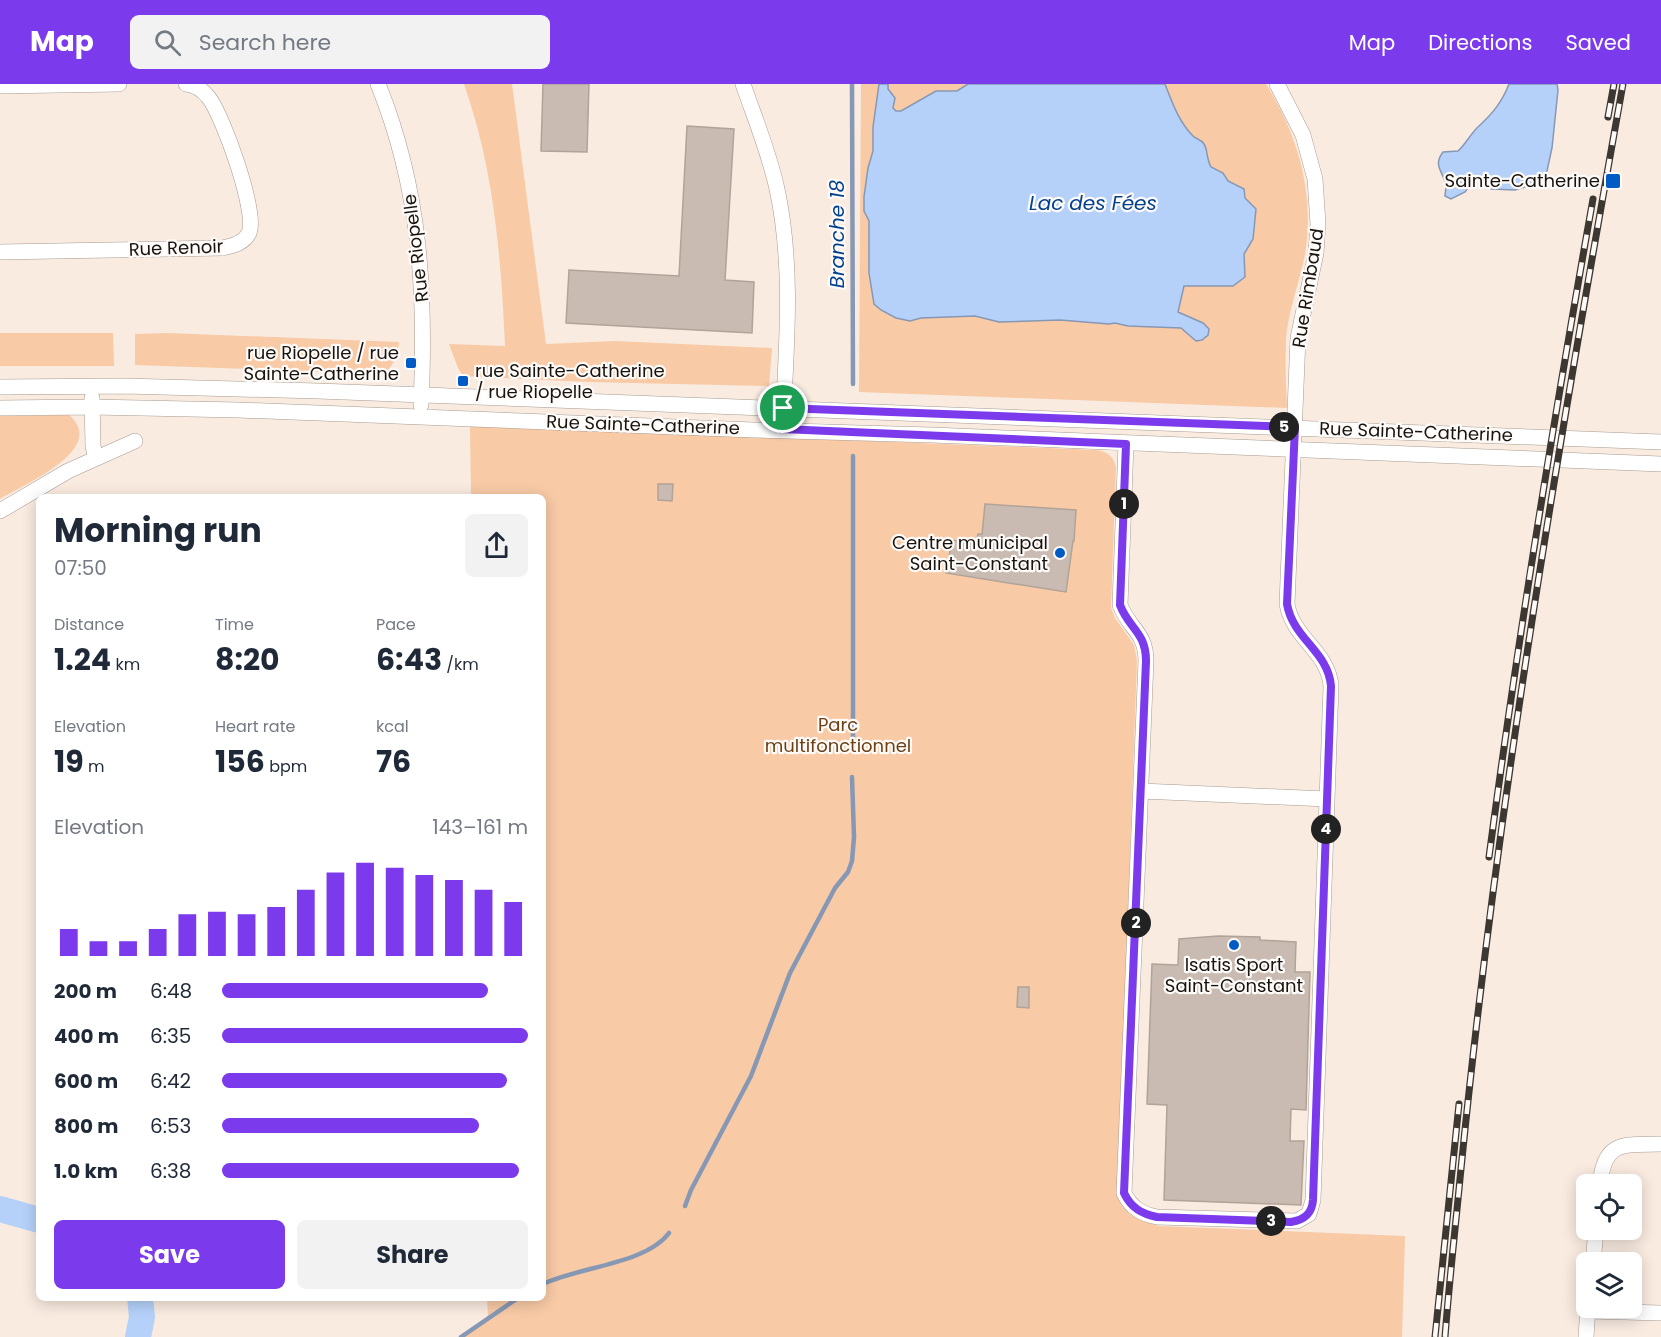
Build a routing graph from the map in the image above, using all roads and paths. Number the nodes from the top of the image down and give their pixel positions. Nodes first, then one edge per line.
1 (119, 84) edge
2 (186, 84) edge
3 (378, 84) edge
4 (743, 84) edge
5 (1277, 84) edge
6 (0, 86) edge
7 (0, 252) edge
8 (92, 386) junction
9 (0, 387) edge
10 (422, 396) junction
11 (92, 407) junction
12 (0, 408) edge
13 (783, 408) junction
14 (421, 417) junction
15 (1295, 427) junction
16 (782, 429) junction
17 (135, 441) dead end
18 (1661, 442) edge
19 (1126, 444) junction
20 (1294, 450) junction
21 (96, 458) junction
22 (1661, 464) edge
23 (0, 512) edge
24 (1141, 791) junction
25 (1327, 799) junction
26 (1661, 1144) edge
27 (1602, 1174) edge
28 (1642, 1313) edge
29 (1661, 1313) edge
30 (1587, 1318) edge
31 (1586, 1337) edge

1 - 6 street
2 - 7 street, Rue Renoir
3 - 10 street, Rue Riopelle
4 - 13 street
5 - 15 street, Rue Rimbaud
8 - 9 street, Rue Sainte-Catherine
8 - 10 street, Rue Sainte-Catherine
8 - 11 street
10 - 13 street, Rue Sainte-Catherine
10 - 14 street, Rue Riopelle
11 - 12 street, Rue Sainte-Catherine
11 - 14 street, Rue Sainte-Catherine
11 - 21 street
13 - 15 street, Rue Sainte-Catherine
13 - 16 street
14 - 16 street, Rue Sainte-Catherine
15 - 18 street, Rue Sainte-Catherine
15 - 20 street, Rue Rimbaud
16 - 19 street, Rue Sainte-Catherine
17 - 21 street
19 - 20 street, Rue Sainte-Catherine
19 - 24 street
20 - 22 street, Rue Sainte-Catherine
20 - 25 street, Rue Rimbaud
21 - 23 street
24 - 25 street
24 - 25 street, Rue Rimbaud
26 - 27 street
28 - 29 street
30 - 31 street

